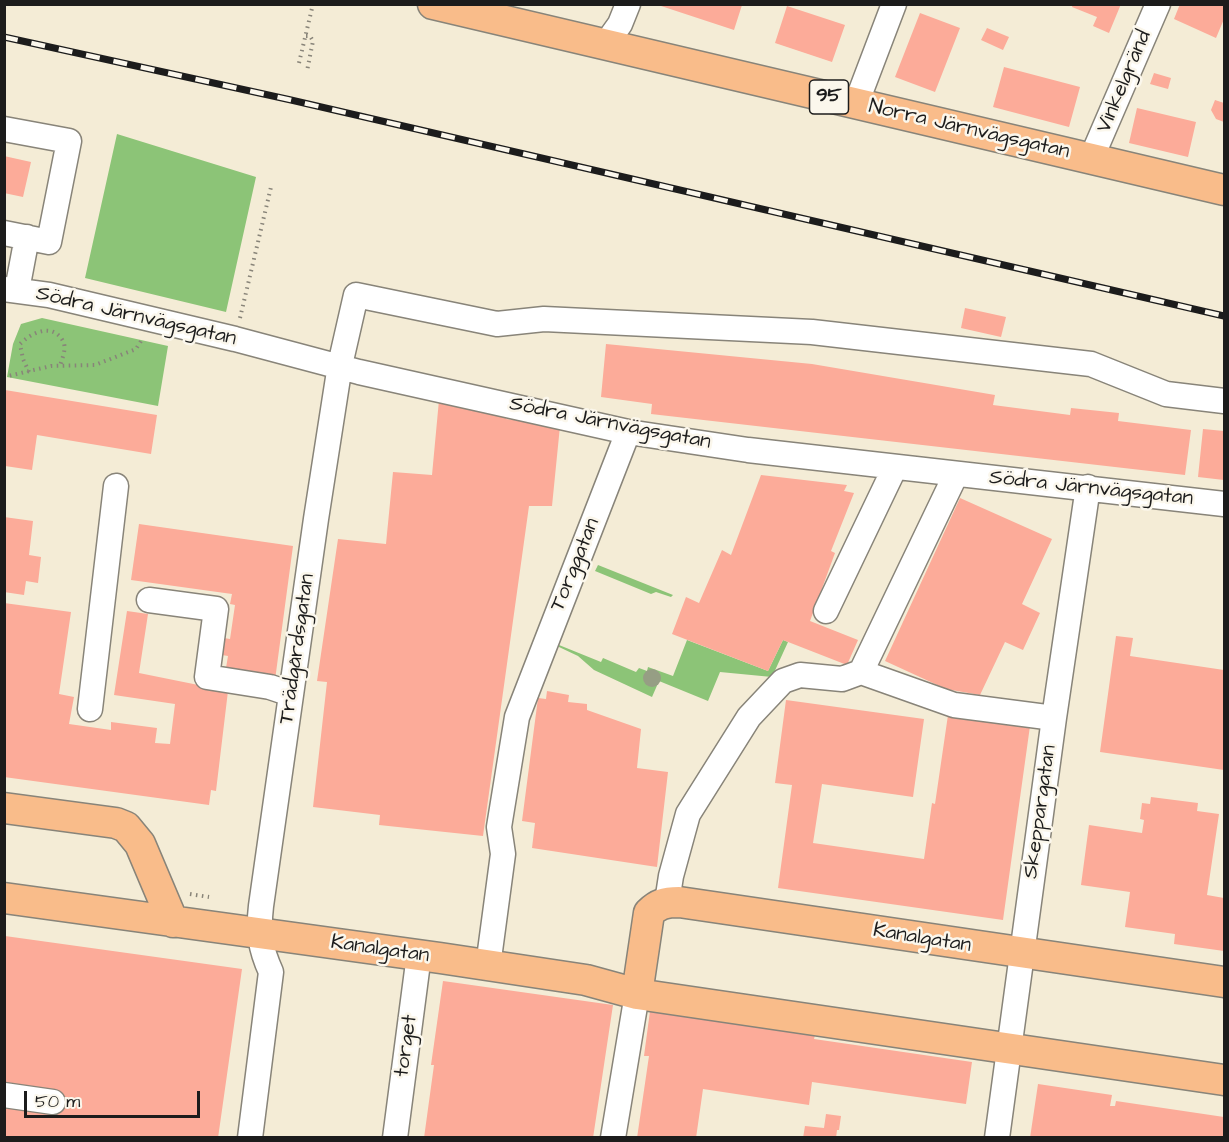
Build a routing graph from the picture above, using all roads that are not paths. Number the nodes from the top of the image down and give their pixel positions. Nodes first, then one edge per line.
1 (433, 4) edge
2 (628, 4) edge
3 (894, 4) edge
4 (1158, 4) edge
5 (605, 45) junction
6 (856, 104) junction
7 (4, 129) edge
8 (1091, 159) junction
9 (1224, 190) edge
10 (16, 235) edge
11 (11, 290) edge
12 (340, 365) junction
13 (1224, 401) edge
14 (628, 432) junction
15 (895, 467) junction
16 (956, 474) junction
17 (116, 486) dead end
18 (1088, 487) junction
19 (1224, 504) edge
20 (149, 600) dead end
21 (826, 611) dead end
22 (861, 672) junction
23 (291, 694) junction
24 (90, 709) dead end
25 (1054, 718) junction
26 (4, 808) edge
27 (4, 898) edge
28 (667, 902) junction
29 (173, 922) junction
30 (258, 933) junction
31 (644, 939) junction
32 (1022, 954) junction
33 (419, 956) junction
34 (488, 966) junction
35 (586, 980) junction
36 (1224, 982) edge
37 (637, 994) junction
38 (1009, 1049) junction
39 (1224, 1080) edge
40 (4, 1095) edge
41 (53, 1102) dead end
42 (250, 1137) edge
43 (394, 1137) edge
44 (613, 1137) edge
45 (997, 1137) edge

1 - 5 main road, Norra Järnvägsgatan / 95
2 - 5 street
3 - 6 street
4 - 8 street, Vinkelgränd
5 - 6 main road, Norra Järnvägsgatan / 95
6 - 8 main road, Norra Järnvägsgatan / 95
7 - 10 street
8 - 9 main road, Norra Järnvägsgatan / 95
10 - 11 street
11 - 12 street, Södra Järnvägsgatan
12 - 13 street, Trädgårdsgatan
12 - 14 street, Södra Järnvägsgatan
12 - 23 street, Trädgårdsgatan
14 - 15 street, Södra Järnvägsgatan
14 - 34 street, Torggatan
15 - 16 street, Södra Järnvägsgatan
15 - 21 street
16 - 18 street, Södra Järnvägsgatan
16 - 22 street
17 - 24 street
18 - 19 street, Södra Järnvägsgatan
18 - 25 street, Skeppargatan
20 - 23 street
22 - 25 street
22 - 28 street
23 - 30 street, Trädgårdsgatan
25 - 32 street, Skeppargatan
26 - 29 main road
27 - 29 main road, Kanalgatan
28 - 31 main road, Kanalgatan
28 - 32 main road, Kanalgatan
29 - 30 main road, Kanalgatan
30 - 33 main road, Kanalgatan
30 - 42 street
31 - 35 main road, Kanalgatan
31 - 37 main road, Kanalgatan
32 - 36 main road, Kanalgatan
32 - 38 street, Skeppargatan
33 - 34 main road, Kanalgatan
33 - 43 street, torget
34 - 35 main road, Kanalgatan
35 - 37 main road, Kanalgatan
37 - 38 main road, Kanalgatan
37 - 44 street
38 - 39 main road, Kanalgatan
38 - 45 street, Skeppargatan
40 - 41 street

